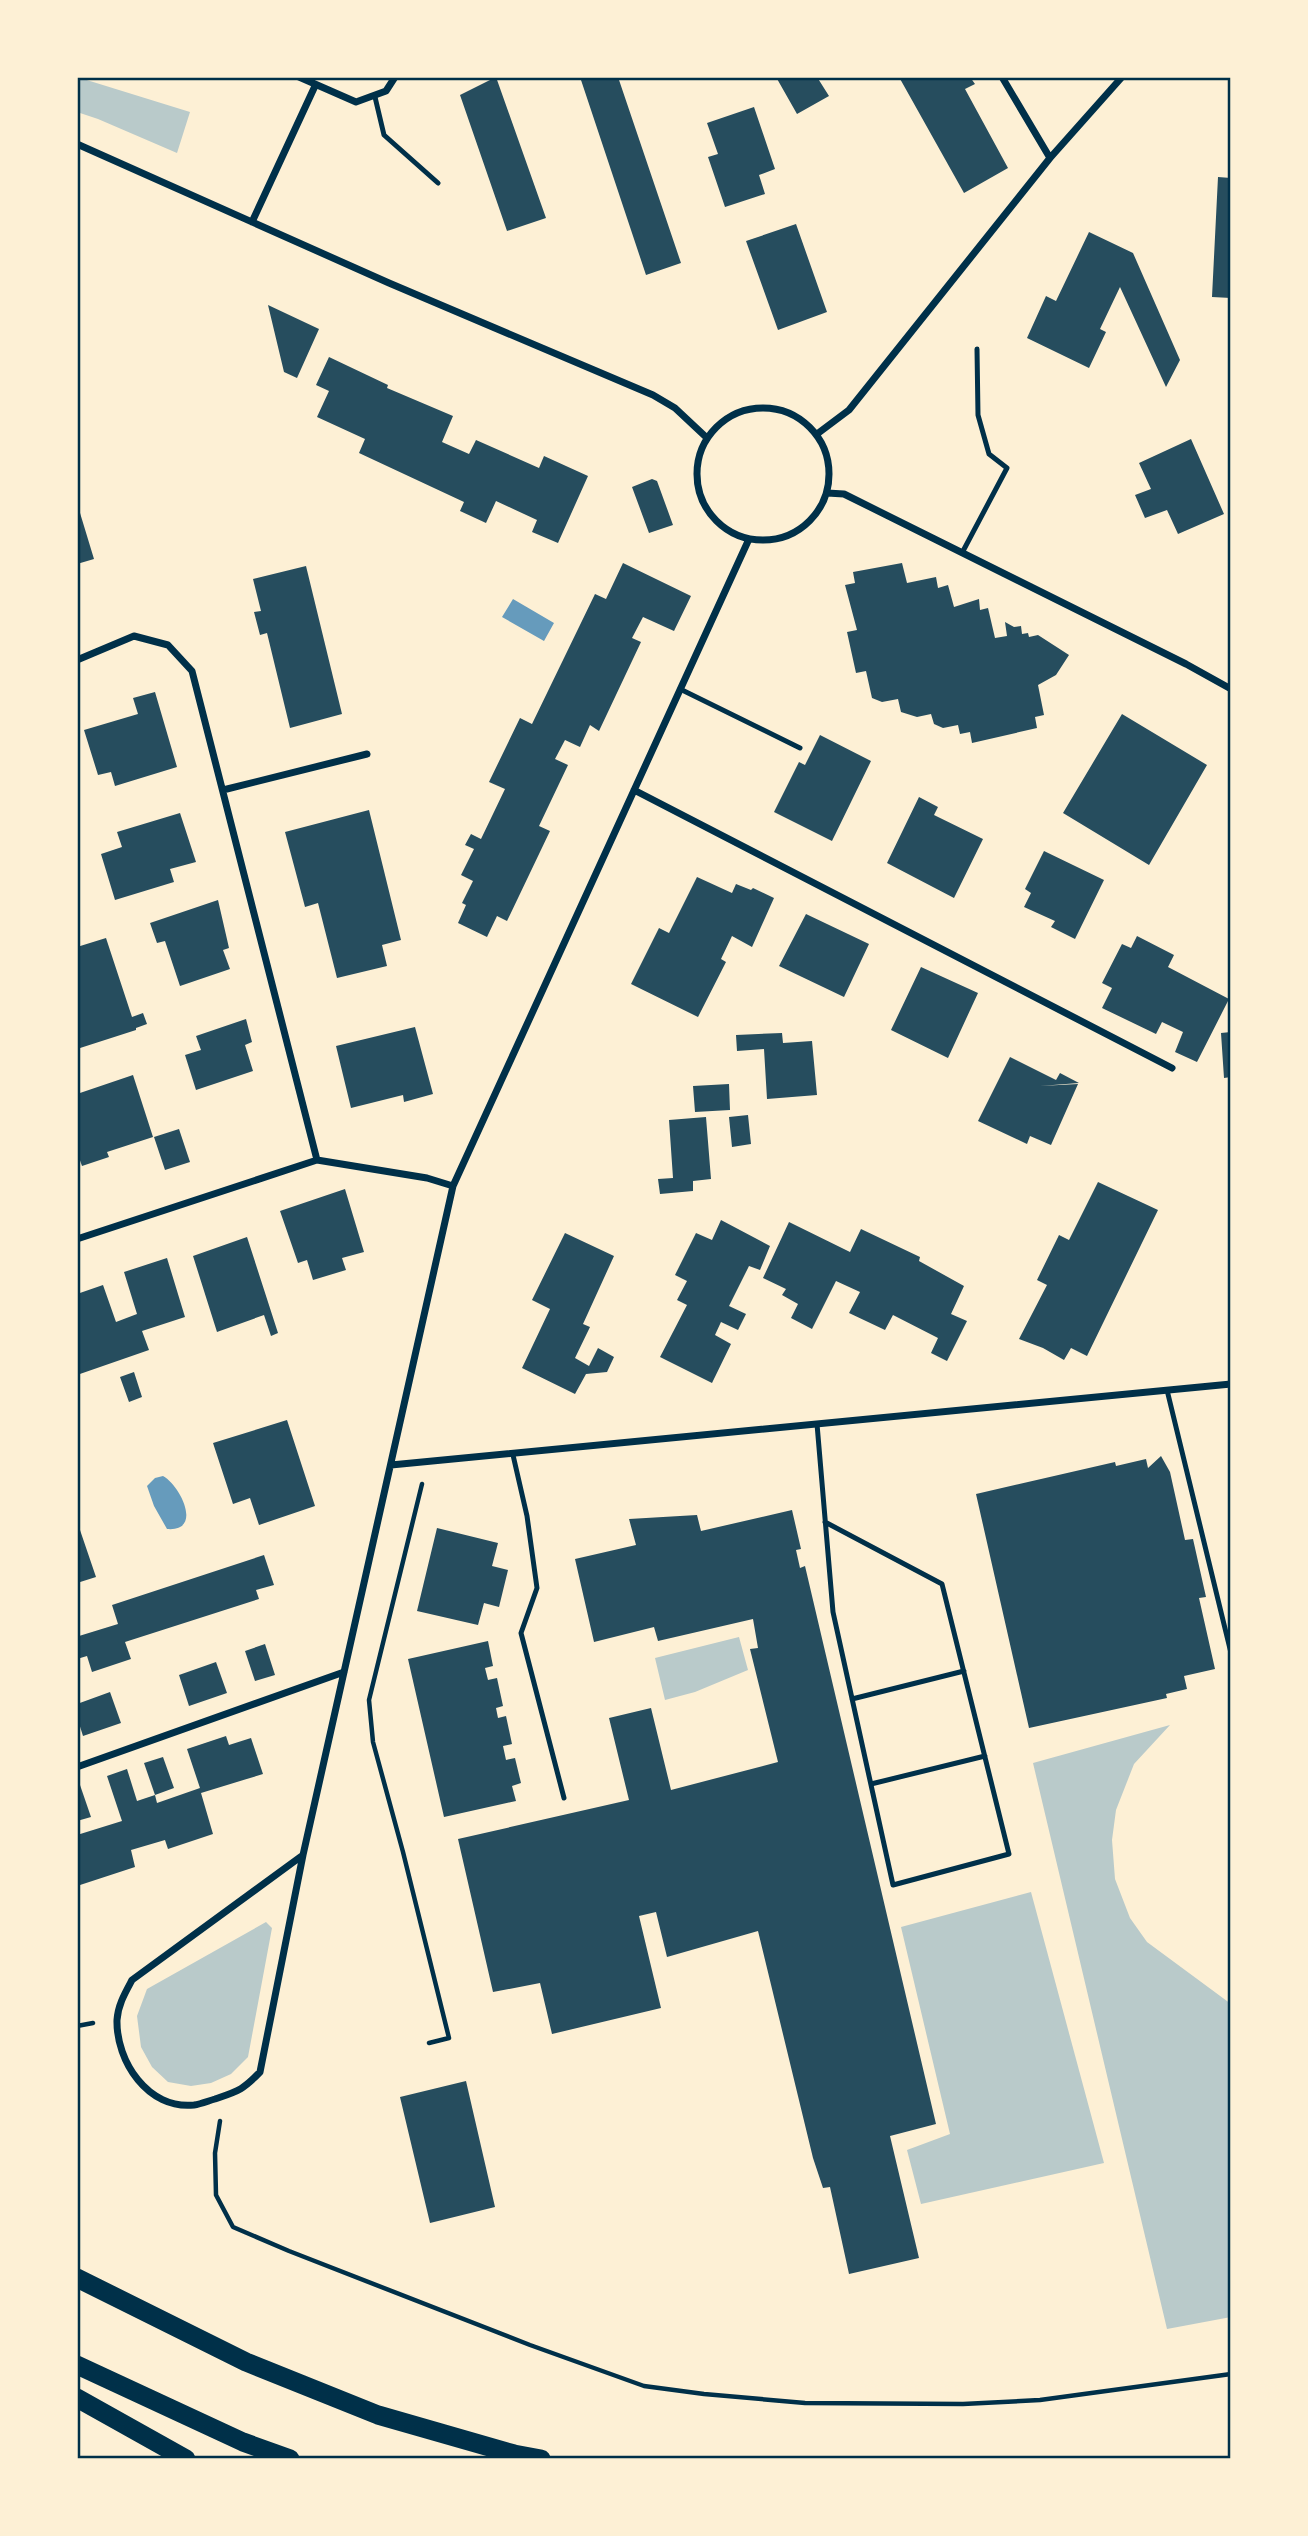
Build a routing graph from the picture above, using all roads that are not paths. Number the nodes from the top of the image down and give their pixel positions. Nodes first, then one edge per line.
1 (299, 77) edge
2 (395, 77) edge
3 (1002, 77) edge
4 (1122, 77) edge
5 (315, 86) junction
6 (374, 97) junction
7 (77, 144) edge
8 (1050, 158) junction
9 (438, 183) dead end
10 (252, 222) junction
11 (977, 349) dead end
12 (817, 434) junction
13 (707, 438) junction
14 (827, 493) junction
15 (749, 539) junction
16 (962, 552) junction
17 (77, 660) edge
18 (680, 689) junction
19 (1231, 689) edge
20 (800, 748) dead end
21 (367, 754) dead end
22 (223, 790) junction
23 (634, 790) junction
24 (1172, 1068) dead end
25 (317, 1160) junction
26 (453, 1186) junction
27 (77, 1239) edge
28 (1231, 1384) edge
29 (1167, 1390) junction
30 (817, 1424) junction
31 (513, 1455) junction
32 (390, 1465) junction
33 (825, 1522) junction
34 (1231, 1653) edge
35 (964, 1671) junction
36 (344, 1672) junction
37 (852, 1699) junction
38 (985, 1756) junction
39 (77, 1766) edge
40 (871, 1784) junction
41 (564, 1798) dead end
42 (303, 1855) junction
43 (77, 2278) edge
44 (77, 2365) edge
45 (77, 2398) edge
46 (186, 2459) edge
47 (290, 2459) edge
48 (541, 2459) edge

1 - 5 street
2 - 6 street
3 - 8 street
4 - 8 street
5 - 6 street
5 - 10 street
6 - 9 lane
7 - 10 street
8 - 12 street
10 - 13 street
11 - 16 lane
12 - 13 street
12 - 14 street
13 - 15 street
14 - 15 street
14 - 16 street
15 - 18 street
16 - 19 street
17 - 22 street
18 - 20 lane
18 - 23 street
21 - 22 street
22 - 25 street
23 - 24 street
23 - 26 street
25 - 26 street
25 - 27 street
26 - 32 street
28 - 29 street
29 - 30 street
29 - 34 lane
30 - 31 street
30 - 33 lane
31 - 32 street
31 - 41 lane
32 - 36 street
33 - 35 lane
33 - 37 lane
35 - 37 lane
35 - 38 lane
36 - 39 street
36 - 42 street
37 - 40 lane
38 - 40 lane
38 - 40 lane
42 - 42 street
43 - 48 highway
44 - 47 highway
45 - 46 highway

